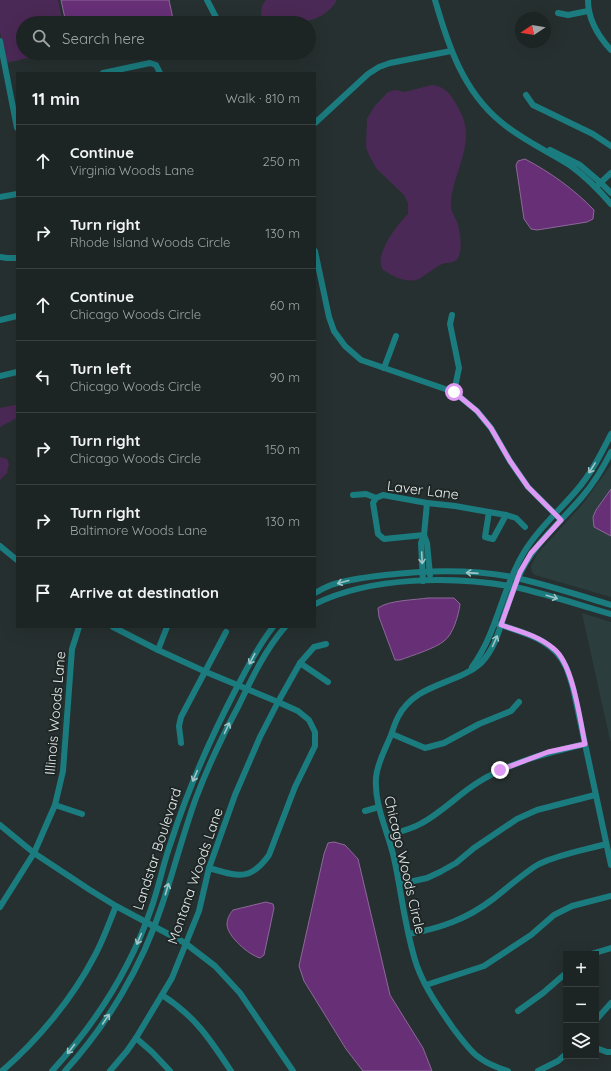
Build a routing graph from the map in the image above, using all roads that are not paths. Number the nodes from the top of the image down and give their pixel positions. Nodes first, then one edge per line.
1 (208, 0) edge
2 (435, 0) edge
3 (588, 0) edge
4 (588, 11) junction
5 (558, 13) dead end
6 (216, 16) edge
7 (0, 41) edge
8 (611, 50) edge
9 (451, 51) junction
10 (107, 72) edge
11 (160, 72) edge
12 (16, 90) edge
13 (10, 92) junction
14 (526, 95) dead end
15 (316, 122) edge
16 (16, 123) edge
17 (525, 139) junction
18 (611, 146) edge
19 (611, 173) edge
20 (601, 183) junction
21 (595, 186) junction
22 (611, 193) edge
23 (16, 194) edge
24 (0, 197) edge
25 (611, 204) edge
26 (0, 256) edge
27 (316, 256) edge
28 (16, 258) edge
29 (452, 315) dead end
30 (16, 316) edge
31 (0, 320) edge
32 (396, 336) dead end
33 (384, 368) junction
34 (16, 372) edge
35 (0, 376) edge
36 (454, 392) junction
37 (611, 434) edge
38 (611, 452) edge
39 (353, 495) dead end
40 (376, 498) junction
41 (427, 503) junction
42 (488, 512) junction
43 (555, 514) junction
44 (506, 515) junction
45 (561, 520) junction
46 (525, 527) dead end
47 (424, 535) junction
48 (0, 546) edge
49 (16, 559) edge
50 (422, 571) junction
51 (430, 571) junction
52 (514, 578) junction
53 (423, 581) junction
54 (430, 581) junction
55 (507, 586) junction
56 (514, 587) junction
57 (316, 593) edge
58 (316, 604) edge
59 (611, 605) edge
60 (611, 614) edge
61 (498, 624) junction
62 (79, 628) edge
63 (115, 628) edge
64 (167, 628) edge
65 (273, 628) edge
66 (284, 628) edge
67 (226, 632) dead end
68 (326, 644) dead end
69 (158, 650) junction
70 (300, 663) junction
71 (206, 672) junction
72 (328, 682) dead end
73 (238, 684) junction
74 (247, 688) junction
75 (278, 702) junction
76 (519, 702) dead end
77 (392, 734) junction
78 (181, 743) dead end
79 (585, 744) junction
80 (596, 795) junction
81 (55, 805) junction
82 (379, 807) junction
83 (364, 811) dead end
84 (82, 814) dead end
85 (0, 825) edge
86 (388, 835) junction
87 (606, 844) junction
88 (34, 853) junction
89 (611, 865) edge
90 (210, 868) junction
91 (400, 884) junction
92 (611, 896) edge
93 (116, 906) junction
94 (0, 907) edge
95 (146, 922) junction
96 (154, 927) junction
97 (409, 934) junction
98 (186, 943) junction
99 (611, 948) edge
100 (599, 951) edge
101 (563, 976) edge
102 (426, 985) junction
103 (162, 995) junction
104 (611, 1003) edge
105 (518, 1011) dead end
106 (599, 1017) edge
107 (136, 1038) junction
108 (599, 1049) edge
109 (611, 1052) edge
110 (563, 1057) edge
111 (490, 1068) edge
112 (2, 1071) edge
113 (52, 1071) edge
114 (65, 1071) edge
115 (110, 1071) edge
116 (170, 1071) edge
117 (231, 1071) edge
118 (293, 1071) edge
119 (508, 1071) edge
120 (538, 1071) edge

1 - 6 street
2 - 9 street
3 - 4 street
4 - 5 street
4 - 8 street
7 - 13 street
9 - 15 street
9 - 17 street
10 - 11 street
12 - 13 street
13 - 16 street
14 - 18 street
17 - 20 street
17 - 21 street
19 - 20 street
20 - 21 street
20 - 22 street
21 - 25 street
23 - 24 street
26 - 28 street
27 - 33 street
29 - 36 street
30 - 31 street
32 - 33 street
33 - 36 street
34 - 35 street
36 - 43 street
37 -> 43 street
38 - 45 street
39 - 40 street
40 - 41 street, Laver Lane
40 - 47 street, Laver Lane
41 - 42 street, Laver Lane
41 - 47 street
42 - 44 street, Laver Lane
42 - 44 street
43 - 45 street
43 - 52 street
44 - 46 street, Laver Lane
45 - 52 street
47 -> 50 street
47 - 51 street
48 - 49 street
50 - 51 street
50 - 53 street
50 -> 57 street
52 -> 51 street
51 - 54 street
52 - 55 street, Chicago Woods Circle
52 - 56 street, Chicago Woods Circle
52 - 59 street
53 - 54 street
53 - 58 street
54 - 55 street
55 - 56 street
55 - 61 street, Chicago Woods Circle
56 -> 60 street
56 - 61 street, Chicago Woods Circle
61 - 77 street, Chicago Woods Circle
61 - 79 street
62 - 81 street, Illinois Woods Lane
63 - 69 street
64 - 69 street
65 -> 73 street, Landstar Boulevard
66 - 74 street, Landstar Boulevard
67 - 71 street
68 - 70 street, Montana Woods Lane
69 - 71 street
70 - 72 street
70 - 75 street, Montana Woods Lane
71 - 73 street
71 - 78 street
73 - 74 street
73 -> 95 street, Landstar Boulevard
74 - 75 street
96 -> 74 street, Landstar Boulevard
75 - 90 street, Montana Woods Lane
75 - 90 street
76 - 77 street
77 - 82 street, Chicago Woods Circle
79 - 80 street
79 - 86 street
80 - 87 street
80 - 91 street
81 - 84 street
81 - 88 street, Illinois Woods Lane
82 - 83 street
82 - 86 street, Chicago Woods Circle
85 - 88 street
86 - 91 street, Chicago Woods Circle
87 - 89 street
87 - 97 street
88 - 93 street
88 - 94 street, Illinois Woods Lane
90 - 98 street, Montana Woods Lane
91 - 97 street, Chicago Woods Circle
92 - 102 street
93 - 95 street
93 - 112 street
95 - 96 street
95 -> 113 street, Landstar Boulevard
96 - 98 street
114 -> 96 street, Landstar Boulevard
97 - 102 street, Chicago Woods Circle
98 - 103 street, Montana Woods Lane
98 - 118 street
99 - 100 street
101 - 105 street
102 - 111 street, Chicago Woods Circle
103 - 107 street, Montana Woods Lane
103 - 117 street
104 - 106 street
107 - 115 street, Montana Woods Lane
107 - 116 street
108 - 109 street
110 - 120 street
111 - 119 street, Chicago Woods Circle

